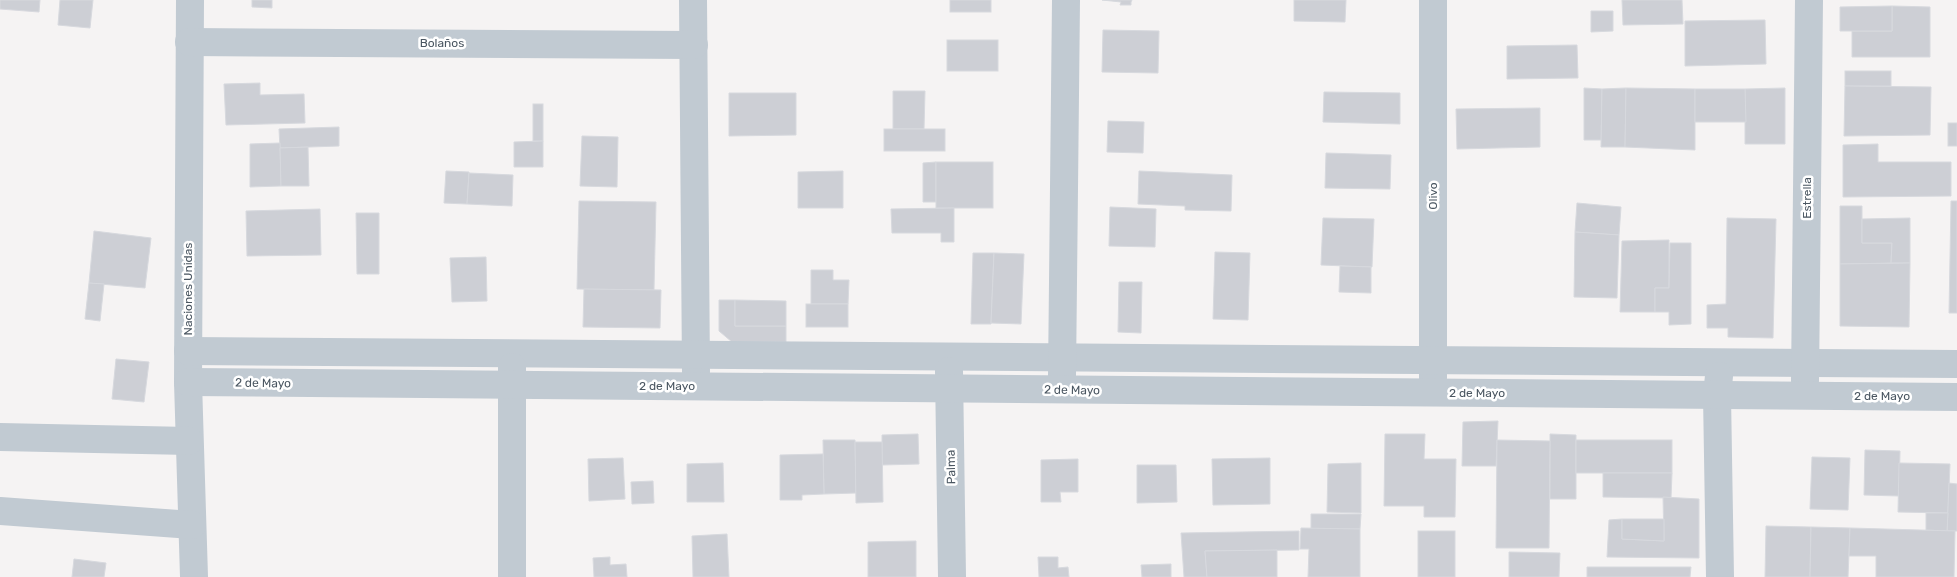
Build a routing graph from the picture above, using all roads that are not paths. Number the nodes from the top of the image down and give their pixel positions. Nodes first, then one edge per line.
1 (190, 0) edge
2 (693, 0) edge
3 (1066, 0) edge
4 (1433, 0) edge
5 (1809, 0) edge
6 (190, 42) junction
7 (694, 45) junction
8 (188, 350) junction
9 (512, 353) junction
10 (695, 355) junction
11 (949, 356) junction
12 (1063, 357) junction
13 (1433, 360) junction
14 (1720, 362) junction
15 (1806, 363) junction
16 (1957, 364) edge
17 (188, 382) junction
18 (512, 385) junction
19 (696, 386) junction
20 (950, 389) junction
21 (1062, 390) junction
22 (1433, 393) junction
23 (1717, 395) junction
24 (1805, 396) junction
25 (1957, 397) edge
26 (0, 437) edge
27 (189, 440) junction
28 (0, 512) edge
29 (192, 525) junction
30 (194, 577) edge
31 (512, 577) edge
32 (952, 577) edge
33 (1720, 577) edge

1 - 6 street, Naciones Unidas
2 - 7 street
3 - 12 street
4 - 13 street, Olivo
5 - 15 street, Estrella
6 - 7 street, Bolaños
6 - 8 street, Naciones Unidas
7 - 10 street
8 - 9 street
8 - 17 street, Naciones Unidas
9 - 10 street
9 - 18 street
10 - 11 street
10 - 19 street
11 - 12 street
11 - 20 street, Palma
12 - 13 street
12 - 21 street
13 - 14 street
13 - 22 street, Olivo
14 - 15 street
14 - 23 street
15 - 16 street
15 - 24 street, Estrella
17 - 18 street, 2 de Mayo
17 - 27 street, Naciones Unidas
18 - 19 street, 2 de Mayo
18 - 31 street
19 - 20 street, 2 de Mayo
20 - 21 street, 2 de Mayo
20 - 32 street, Palma
21 - 22 street, 2 de Mayo
22 - 23 street, 2 de Mayo
23 - 24 street, 2 de Mayo
23 - 33 street
24 - 25 street, 2 de Mayo
26 - 27 street
27 - 29 street, Naciones Unidas
28 - 29 street
29 - 30 street, Naciones Unidas

